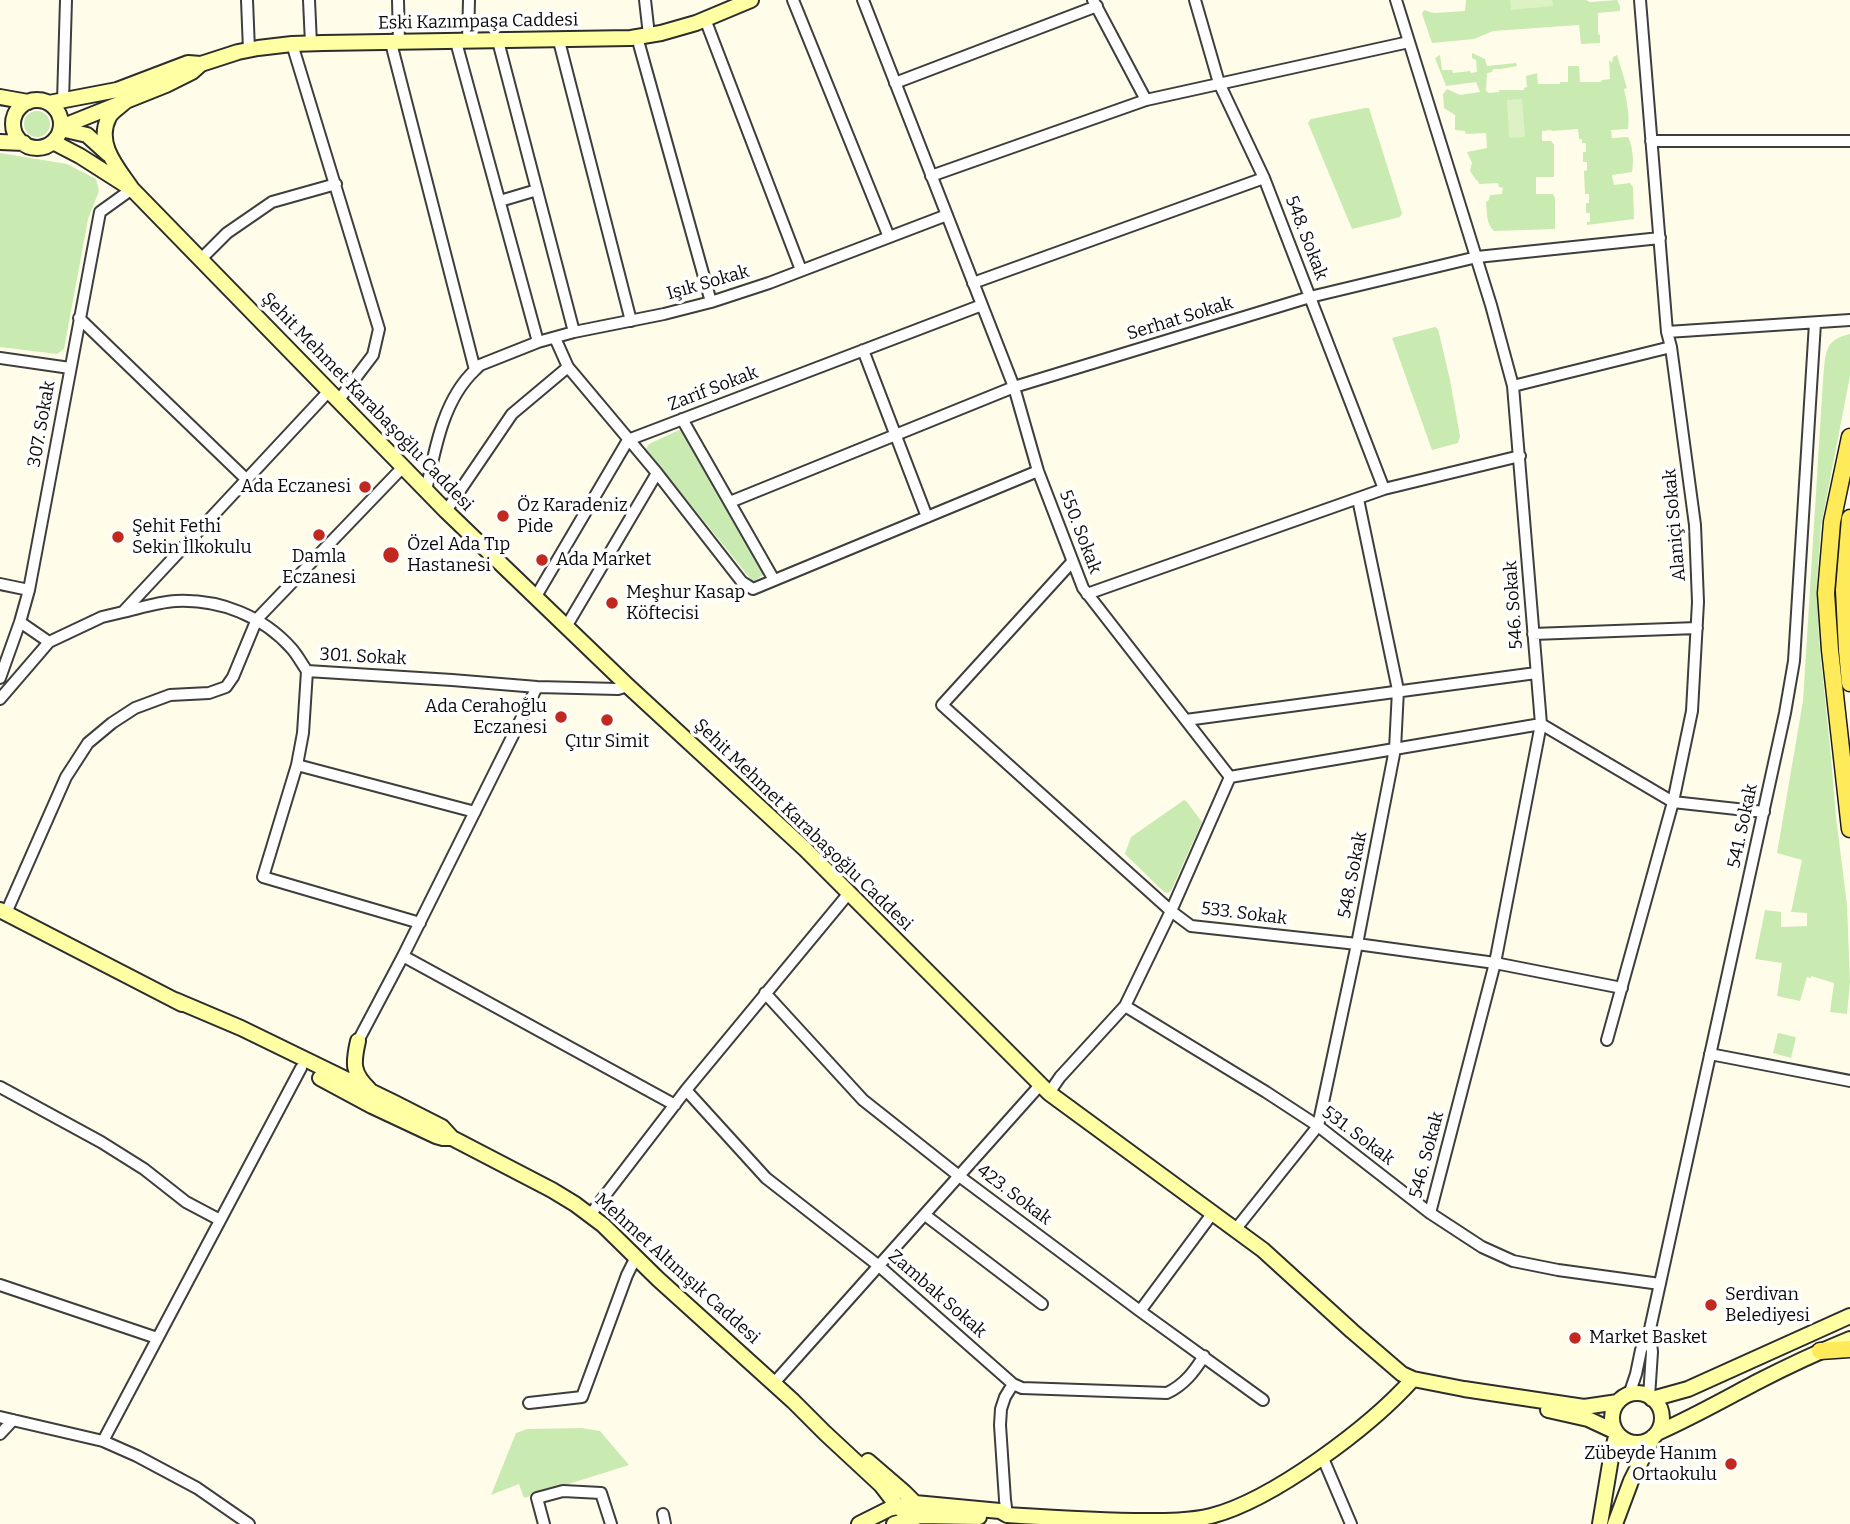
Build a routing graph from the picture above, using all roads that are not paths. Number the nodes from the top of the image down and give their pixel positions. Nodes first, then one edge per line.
1 (66, 0) edge
2 (247, 0) edge
3 (309, 0) edge
4 (398, 0) edge
5 (469, 0) edge
6 (645, 0) edge
7 (751, 0) edge
8 (793, 0) edge
9 (863, 0) edge
10 (1195, 0) edge
11 (1396, 0) edge
12 (1640, 0) edge
13 (1095, 3) edge
14 (705, 19) junction
15 (643, 36) junction
16 (498, 41) junction
17 (559, 41) junction
18 (395, 42) junction
19 (462, 42) junction
20 (1409, 42) junction
21 (292, 44) junction
22 (311, 44) junction
23 (249, 50) junction
24 (201, 64) junction
25 (1219, 82) junction
26 (895, 83) junction
27 (0, 97) edge
28 (1146, 100) junction
29 (63, 101) junction
30 (126, 101) junction
31 (27, 102) junction
32 (58, 133) junction
33 (1651, 141) junction
34 (1850, 141) edge
35 (0, 142) edge
36 (24, 143) junction
37 (110, 155) junction
38 (932, 176) junction
39 (1264, 178) junction
40 (336, 184) junction
41 (132, 189) junction
42 (537, 190) junction
43 (500, 201) junction
44 (947, 215) junction
45 (889, 237) junction
46 (1660, 238) junction
47 (1477, 257) junction
48 (201, 259) junction
49 (801, 270) junction
50 (973, 283) junction
51 (1310, 297) junction
52 (710, 302) junction
53 (982, 305) junction
54 (79, 318) junction
55 (1850, 320) edge
56 (631, 321) junction
57 (1815, 323) junction
58 (574, 332) junction
59 (1667, 332) junction
60 (555, 338) junction
61 (538, 342) junction
62 (1671, 347) junction
63 (863, 350) junction
64 (0, 358) edge
65 (568, 366) junction
66 (70, 368) junction
67 (475, 370) junction
68 (1513, 386) junction
69 (1014, 387) junction
70 (333, 396) junction
71 (682, 419) junction
72 (896, 435) junction
73 (1850, 437) edge
74 (628, 440) junction
75 (1520, 456) junction
76 (403, 467) junction
77 (1038, 471) junction
78 (657, 473) junction
79 (246, 479) junction
80 (1384, 489) junction
81 (426, 491) junction
82 (1358, 499) junction
83 (730, 502) junction
84 (446, 511) junction
85 (927, 517) junction
86 (1850, 518) edge
87 (1073, 562) junction
88 (774, 580) junction
89 (0, 584) edge
90 (29, 590) junction
91 (1087, 594) junction
92 (536, 598) junction
93 (123, 612) junction
94 (257, 619) junction
95 (20, 622) junction
96 (566, 627) junction
97 (1697, 628) junction
98 (1533, 634) junction
99 (49, 642) junction
100 (307, 671) junction
101 (1536, 673) junction
102 (0, 678) edge
103 (1850, 683) edge
104 (628, 686) junction
105 (537, 687) junction
106 (1398, 690) junction
107 (0, 699) edge
108 (1185, 720) junction
109 (1541, 724) junction
110 (1395, 749) junction
111 (297, 765) junction
112 (1230, 777) junction
113 (1673, 802) junction
114 (475, 812) junction
115 (1764, 812) junction
116 (1850, 829) edge
117 (849, 893) junction
118 (3, 911) edge
119 (1171, 911) junction
120 (420, 923) junction
121 (1357, 944) junction
122 (403, 957) junction
123 (1495, 963) junction
124 (1622, 988) junction
125 (765, 993) junction
126 (175, 1000) junction
127 (1125, 1006) junction
128 (1607, 1040) dead end
129 (358, 1041) junction
130 (1710, 1054) junction
131 (301, 1068) junction
132 (337, 1081) junction
133 (1850, 1081) edge
134 (0, 1087) edge
135 (1045, 1088) junction
136 (686, 1090) junction
137 (395, 1103) junction
138 (675, 1105) junction
139 (1318, 1126) junction
140 (452, 1138) junction
141 (960, 1176) junction
142 (1430, 1213) junction
143 (590, 1214) junction
144 (1212, 1214) junction
145 (925, 1215) junction
146 (220, 1220) junction
147 (1235, 1230) junction
148 (635, 1257) junction
149 (879, 1266) junction
150 (1660, 1284) junction
151 (0, 1285) edge
152 (1042, 1304) dead end
153 (1140, 1311) junction
154 (1850, 1316) edge
155 (1650, 1329) junction
156 (157, 1338) junction
157 (1850, 1339) edge
158 (1850, 1349) edge
159 (1820, 1351) junction
160 (1204, 1356) junction
161 (1413, 1378) junction
162 (774, 1383) junction
163 (1013, 1384) junction
164 (1510, 1397) junction
165 (1624, 1398) junction
166 (1651, 1398) junction
167 (1263, 1400) dead end
168 (793, 1401) junction
169 (529, 1403) dead end
170 (0, 1417) edge
171 (13, 1420) junction
172 (1617, 1432) junction
173 (0, 1434) edge
174 (1655, 1435) junction
175 (103, 1441) junction
176 (1322, 1456) junction
177 (915, 1503) junction
178 (898, 1507) junction
179 (1007, 1515) junction
180 (912, 1521) edge
181 (1053, 1521) edge
182 (249, 1524) edge
183 (544, 1524) edge
184 (611, 1524) edge
185 (859, 1524) edge
186 (894, 1524) edge
187 (1351, 1524) edge
188 (1600, 1524) edge
189 (1615, 1524) edge

1 - 29 street
2 - 23 street
3 - 22 street
4 - 18 street
5 - 19 street
6 - 15 street
7 - 14 main road, Eski Kazımpaşa Caddesi
8 - 45 street
9 - 26 street, 550. Sokak
10 - 25 street, 548. Sokak
11 - 20 street, 546. Sokak
12 - 33 street, Alaniçi Sokak
13 - 26 street
13 - 28 street
14 - 15 main road, Eski Kazımpaşa Caddesi
14 - 49 street
15 - 17 main road, Eski Kazımpaşa Caddesi
15 - 52 street
16 - 17 main road, Eski Kazımpaşa Caddesi
16 - 19 main road, Eski Kazımpaşa Caddesi
16 - 42 street
17 - 56 street
18 - 19 main road, Eski Kazımpaşa Caddesi
18 - 22 main road, Eski Kazımpaşa Caddesi
18 - 67 street
19 - 43 street
20 - 25 street
20 - 47 street, 546. Sokak
21 - 22 main road, Eski Kazımpaşa Caddesi
21 - 23 main road, Eski Kazımpaşa Caddesi
21 - 40 street
23 - 24 main road, Eski Kazımpaşa Caddesi
24 - 29 main road, Eski Kazımpaşa Caddesi
24 - 30 main road, Eski Kazımpaşa Caddesi
25 - 28 street
25 - 39 street, 548. Sokak
26 - 38 street, 550. Sokak
27 - 31 main road
28 - 38 street
29 - 31 main road
29 - 32 main road
30 - 32 main road, Eski Kazımpaşa Caddesi
30 - 37 main road
31 - 36 main road
32 - 36 main road
32 - 37 main road
32 - 41 main road, Şehit Mehmet Karabaşoğlu Caddesi
33 - 34 street
33 - 46 street, Alaniçi Sokak
35 - 36 main road
37 - 41 main road, Şehit Mehmet Karabaşoğlu Caddesi
38 - 44 street, 550. Sokak
39 - 50 street
39 - 51 street, 548. Sokak
40 - 48 street
40 - 70 street
41 - 48 main road, Şehit Mehmet Karabaşoğlu Caddesi
41 - 54 street, 307. Sokak
42 - 43 street
42 - 58 street
43 - 61 street
44 - 45 street, Işık Sokak
44 - 50 street, 550. Sokak
45 - 49 street, Işık Sokak
46 - 47 street, Serhat Sokak
46 - 59 street, Alaniçi Sokak
47 - 51 street, Serhat Sokak
47 - 68 street, 546. Sokak
48 - 70 main road, Şehit Mehmet Karabaşoğlu Caddesi
49 - 52 street, Işık Sokak
50 - 53 street, 550. Sokak
51 - 69 street, Serhat Sokak
51 - 80 street, 548. Sokak
52 - 56 street, Işık Sokak
53 - 63 street, Zarif Sokak
53 - 69 street, 550. Sokak
54 - 66 street, 307. Sokak
54 - 79 street
55 - 57 street
56 - 58 street, Işık Sokak
57 - 59 street
57 - 115 street, 541. Sokak
58 - 60 street, Işık Sokak
59 - 62 street, Alaniçi Sokak
60 - 61 street, Işık Sokak
60 - 65 street
61 - 67 street, Işık Sokak
62 - 68 street
62 - 97 street, Alaniçi Sokak
63 - 71 street, Zarif Sokak
63 - 72 street
64 - 66 street
65 - 74 street
65 - 84 street
66 - 90 street, 307. Sokak
67 - 81 street
68 - 75 street, 546. Sokak
69 - 72 street, Serhat Sokak
69 - 77 street, 550. Sokak
70 - 76 main road, Şehit Mehmet Karabaşoğlu Caddesi
70 - 79 street
71 - 74 street, Zarif Sokak
71 - 83 street
72 - 83 street, Serhat Sokak
72 - 85 street
73 - 116 main road
74 - 78 street
74 - 92 street
75 - 80 street
75 - 98 street, 546. Sokak
76 - 81 main road, Şehit Mehmet Karabaşoğlu Caddesi
76 - 94 street
77 - 85 street
77 - 87 street, 550. Sokak
78 - 88 street
78 - 96 street
79 - 93 street
80 - 82 street
81 - 84 main road, Şehit Mehmet Karabaşoğlu Caddesi
82 - 91 street
82 - 106 street, 548. Sokak
83 - 88 street
84 - 92 main road, Şehit Mehmet Karabaşoğlu Caddesi
85 - 88 street
86 - 103 main road
87 - 91 street, 550. Sokak
87 - 119 street, 533. Sokak
89 - 90 street
90 - 95 street, 307. Sokak
91 - 108 street, 550. Sokak
92 - 96 main road, Şehit Mehmet Karabaşoğlu Caddesi
93 - 94 street, 301. Sokak
93 - 99 street, 301. Sokak
94 - 100 street, 301. Sokak
94 - 118 street
95 - 99 street
95 - 102 street, 307. Sokak
96 - 104 main road, Şehit Mehmet Karabaşoğlu Caddesi
97 - 98 street
97 - 113 street, Alaniçi Sokak
98 - 101 street, 546. Sokak
99 - 107 street
100 - 105 street, 301. Sokak
100 - 111 street
101 - 106 street
101 - 109 street, 546. Sokak
104 - 105 street, 301. Sokak
104 - 117 main road, Şehit Mehmet Karabaşoğlu Caddesi
105 - 114 street
106 - 108 street
106 - 110 street, 548. Sokak
108 - 112 street, 550. Sokak
109 - 110 street
109 - 113 street
109 - 123 street, 546. Sokak
110 - 112 street
110 - 121 street, 548. Sokak
111 - 114 street
111 - 120 street
112 - 119 street
113 - 115 street
113 - 124 street, Alaniçi Sokak
114 - 120 street
115 - 130 street, 541. Sokak
117 - 125 street
117 - 135 main road, Şehit Mehmet Karabaşoğlu Caddesi
118 - 126 main road, Mehmet Altınışık Caddesi
119 - 121 street, 533. Sokak
119 - 127 street
120 - 122 street
121 - 123 street, 533. Sokak
121 - 139 street, 548. Sokak
122 - 129 street
122 - 138 street
123 - 124 street, 533. Sokak
123 - 142 street, 546. Sokak
124 - 128 street, Alaniçi Sokak
125 - 136 street
125 - 141 street, 423. Sokak
126 - 131 main road, Mehmet Altınışık Caddesi
126 - 132 main road, Mehmet Altınışık Caddesi
127 - 135 street
127 - 139 street, 531. Sokak
129 - 132 main road
129 - 137 main road
130 - 133 street
130 - 150 street, 541. Sokak
131 - 132 main road, Mehmet Altınışık Caddesi
131 - 146 street
132 - 137 main road, Mehmet Altınışık Caddesi
132 - 140 main road, Mehmet Altınışık Caddesi
134 - 146 street
135 - 141 street
135 - 144 main road, Şehit Mehmet Karabaşoğlu Caddesi
136 - 138 street
136 - 149 street, Zambak Sokak
137 - 140 main road, Mehmet Altınışık Caddesi
138 - 143 street
139 - 142 street, 531. Sokak
139 - 147 street, 548. Sokak
140 - 143 main road, Mehmet Altınışık Caddesi
141 - 145 street
141 - 153 street, 423. Sokak
142 - 150 street, 531. Sokak
143 - 148 main road, Mehmet Altınışık Caddesi
144 - 147 main road, Şehit Mehmet Karabaşoğlu Caddesi
144 - 153 street
145 - 149 street
145 - 152 street
146 - 156 street
147 - 161 main road, Şehit Mehmet Karabaşoğlu Caddesi
148 - 162 main road, Mehmet Altınışık Caddesi
148 - 169 street
149 - 162 street
149 - 163 street, Zambak Sokak
150 - 155 street, 541. Sokak
151 - 156 street
153 - 160 street, 423. Sokak
154 - 166 main road
155 - 165 street
155 - 166 street
156 - 175 street
157 - 159 main road
158 - 159 main road
159 - 174 main road
160 - 163 street
160 - 167 street, 423. Sokak
161 - 164 main road, Şehit Mehmet Karabaşoğlu Caddesi
161 - 176 main road
162 - 168 main road, Mehmet Altınışık Caddesi
163 - 179 street
164 - 165 main road, Şehit Mehmet Karabaşoğlu Caddesi
164 - 172 main road, Şehit Mehmet Karabaşoğlu Caddesi
165 - 166 main road
165 - 172 main road
166 - 174 main road
168 - 177 main road, Mehmet Altınışık Caddesi
168 - 178 main road, Mehmet Altınışık Caddesi
170 - 171 street
171 - 173 street
171 - 175 street
172 - 174 main road
172 - 188 main road
174 - 189 main road
175 - 182 street
176 - 181 main road
176 - 187 street
177 - 178 main road
177 - 179 main road
177 - 180 main road
178 - 180 main road, Mehmet Altınışık Caddesi
178 - 185 main road
179 - 180 main road
179 - 181 main road
180 - 186 main road
183 - 184 street

